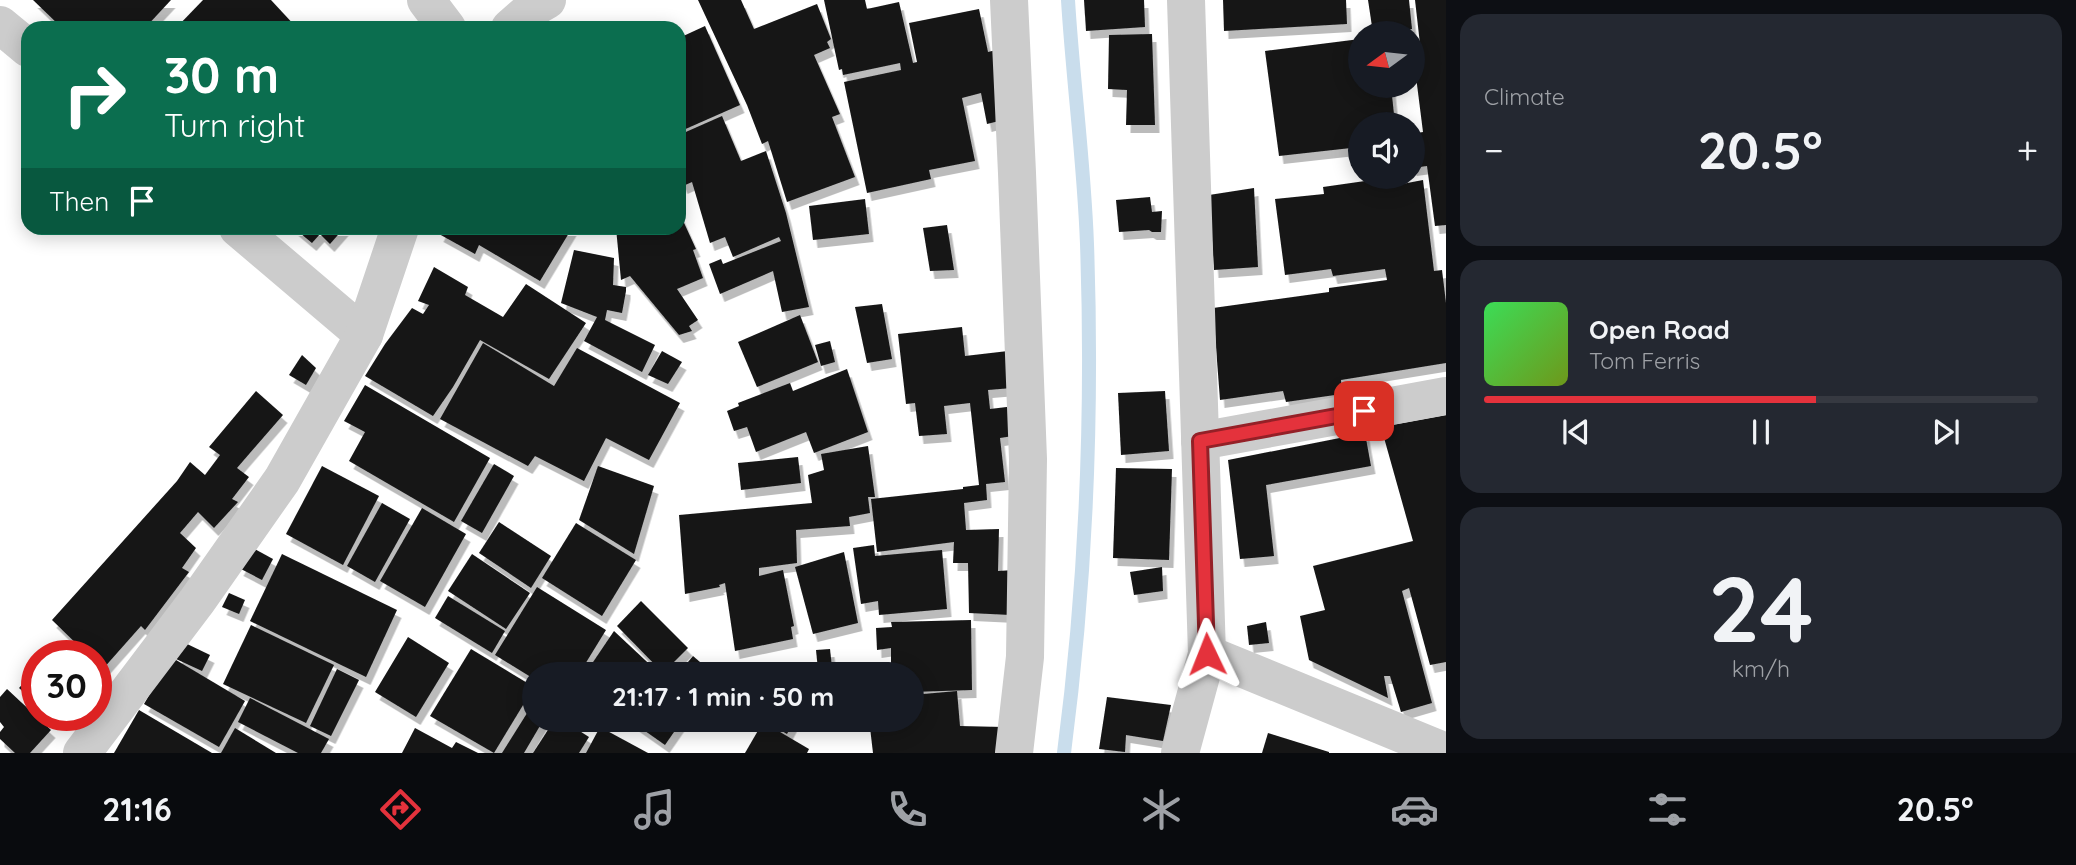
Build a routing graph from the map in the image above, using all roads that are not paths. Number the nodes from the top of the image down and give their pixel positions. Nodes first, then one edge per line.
1 (426, 0) edge
2 (547, 0) edge
3 (1009, 0) edge
4 (1186, 0) edge
5 (442, 21) edge
6 (518, 21) edge
7 (0, 25) edge
8 (21, 42) edge
9 (246, 235) edge
10 (398, 235) edge
11 (364, 335) junction
12 (1446, 396) edge
13 (1200, 441) junction
14 (1207, 654) junction
15 (1446, 752) edge
16 (82, 753) edge
17 (1014, 753) edge
18 (1180, 753) edge

1 - 5 street
2 - 6 street
3 - 17 street
4 - 13 street
7 - 8 street
9 - 11 street
10 - 11 street
11 - 16 street
12 - 13 street
13 - 14 street
14 - 15 street
14 - 18 street

